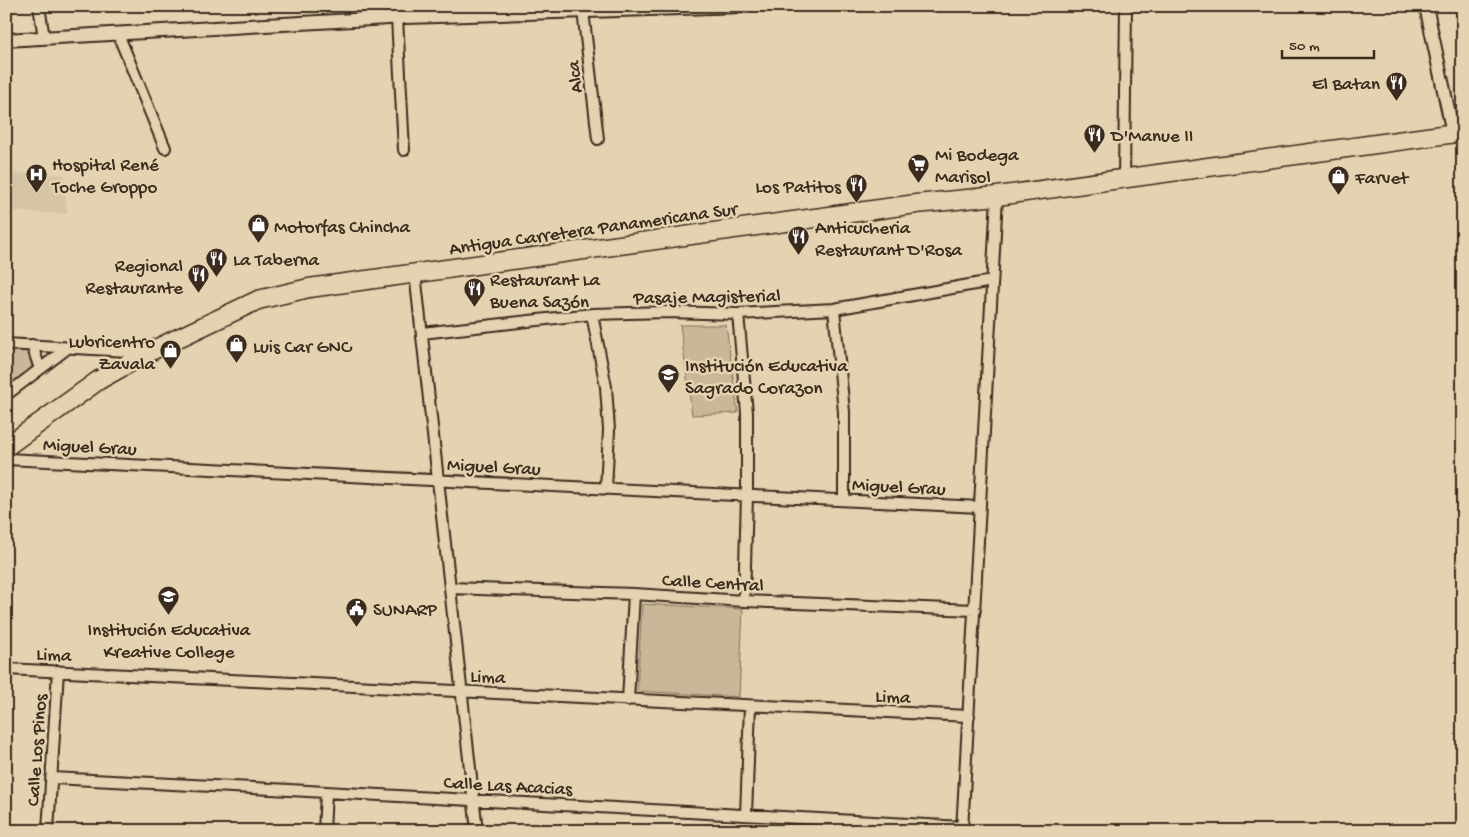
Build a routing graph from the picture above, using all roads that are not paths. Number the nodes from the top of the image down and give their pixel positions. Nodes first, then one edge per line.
1 (39, 6) edge
2 (743, 6) edge
3 (1126, 6) edge
4 (1426, 6) edge
5 (583, 11) junction
6 (403, 14) edge
7 (118, 34) junction
8 (44, 38) junction
9 (6, 40) edge
10 (1458, 133) edge
11 (598, 139) dead end
12 (165, 148) dead end
13 (404, 150) dead end
14 (1124, 179) junction
15 (997, 196) junction
16 (415, 273) junction
17 (992, 281) junction
18 (834, 309) junction
19 (592, 314) junction
20 (738, 314) junction
21 (422, 333) junction
22 (6, 344) edge
23 (32, 345) junction
24 (68, 347) junction
25 (149, 352) junction
26 (40, 369) junction
27 (6, 395) edge
28 (6, 447) edge
29 (6, 459) edge
30 (439, 480) junction
31 (606, 488) junction
32 (747, 495) junction
33 (844, 500) junction
34 (980, 507) junction
35 (450, 588) junction
36 (634, 594) junction
37 (744, 600) junction
38 (975, 610) junction
39 (6, 668) edge
40 (58, 671) junction
41 (462, 691) junction
42 (628, 700) junction
43 (750, 706) junction
44 (969, 716) junction
45 (52, 778) junction
46 (326, 793) junction
47 (474, 800) junction
48 (746, 815) junction
49 (962, 829) edge
50 (48, 831) edge
51 (324, 831) edge
52 (477, 831) edge

1 - 8 street
2 - 5 street
3 - 14 street
4 - 10 street
5 - 6 street
5 - 11 street, Alca
6 - 7 street
6 - 13 street
7 - 8 street
7 - 12 street
8 - 9 street
10 - 14 highway, Antigua Carretera Panamericana Sur
14 - 15 highway, Antigua Carretera Panamericana Sur
15 - 16 highway, Antigua Carretera Panamericana Sur
15 - 17 street
16 - 21 street
16 - 25 highway, Antigua Carretera Panamericana Sur
17 - 18 street, Pasaje Magisterial
17 - 34 street
18 - 20 street, Pasaje Magisterial
18 - 33 street
19 - 20 street, Pasaje Magisterial
19 - 21 street, Pasaje Magisterial
19 - 31 street
20 - 32 street
21 - 30 street
22 - 23 street
23 - 24 street
23 - 26 street
24 - 25 street
24 - 26 street
25 - 28 highway, Antigua Carretera Panamericana Sur
26 - 27 street
29 - 30 street, Miguel Grau
30 - 31 street, Miguel Grau
30 - 35 street
31 - 32 street, Miguel Grau
32 - 33 street, Miguel Grau
32 - 37 street
33 - 34 street, Miguel Grau
34 - 38 street
35 - 36 street, Calle Central
35 - 41 street
36 - 37 street, Calle Central
36 - 42 street
37 - 38 street, Calle Central
38 - 44 street
39 - 40 street, Lima
40 - 41 street, Lima
40 - 45 street, Calle Los Pinos
41 - 42 street, Lima
41 - 47 street
42 - 43 street, Lima
43 - 44 street, Lima
43 - 48 street
44 - 49 street
45 - 46 street, Calle Las Acacias
45 - 50 street, Calle Los Pinos
46 - 47 street, Calle Las Acacias
46 - 51 street
47 - 48 street, Calle Las Acacias
47 - 52 street
48 - 49 street, Calle Las Acacias

